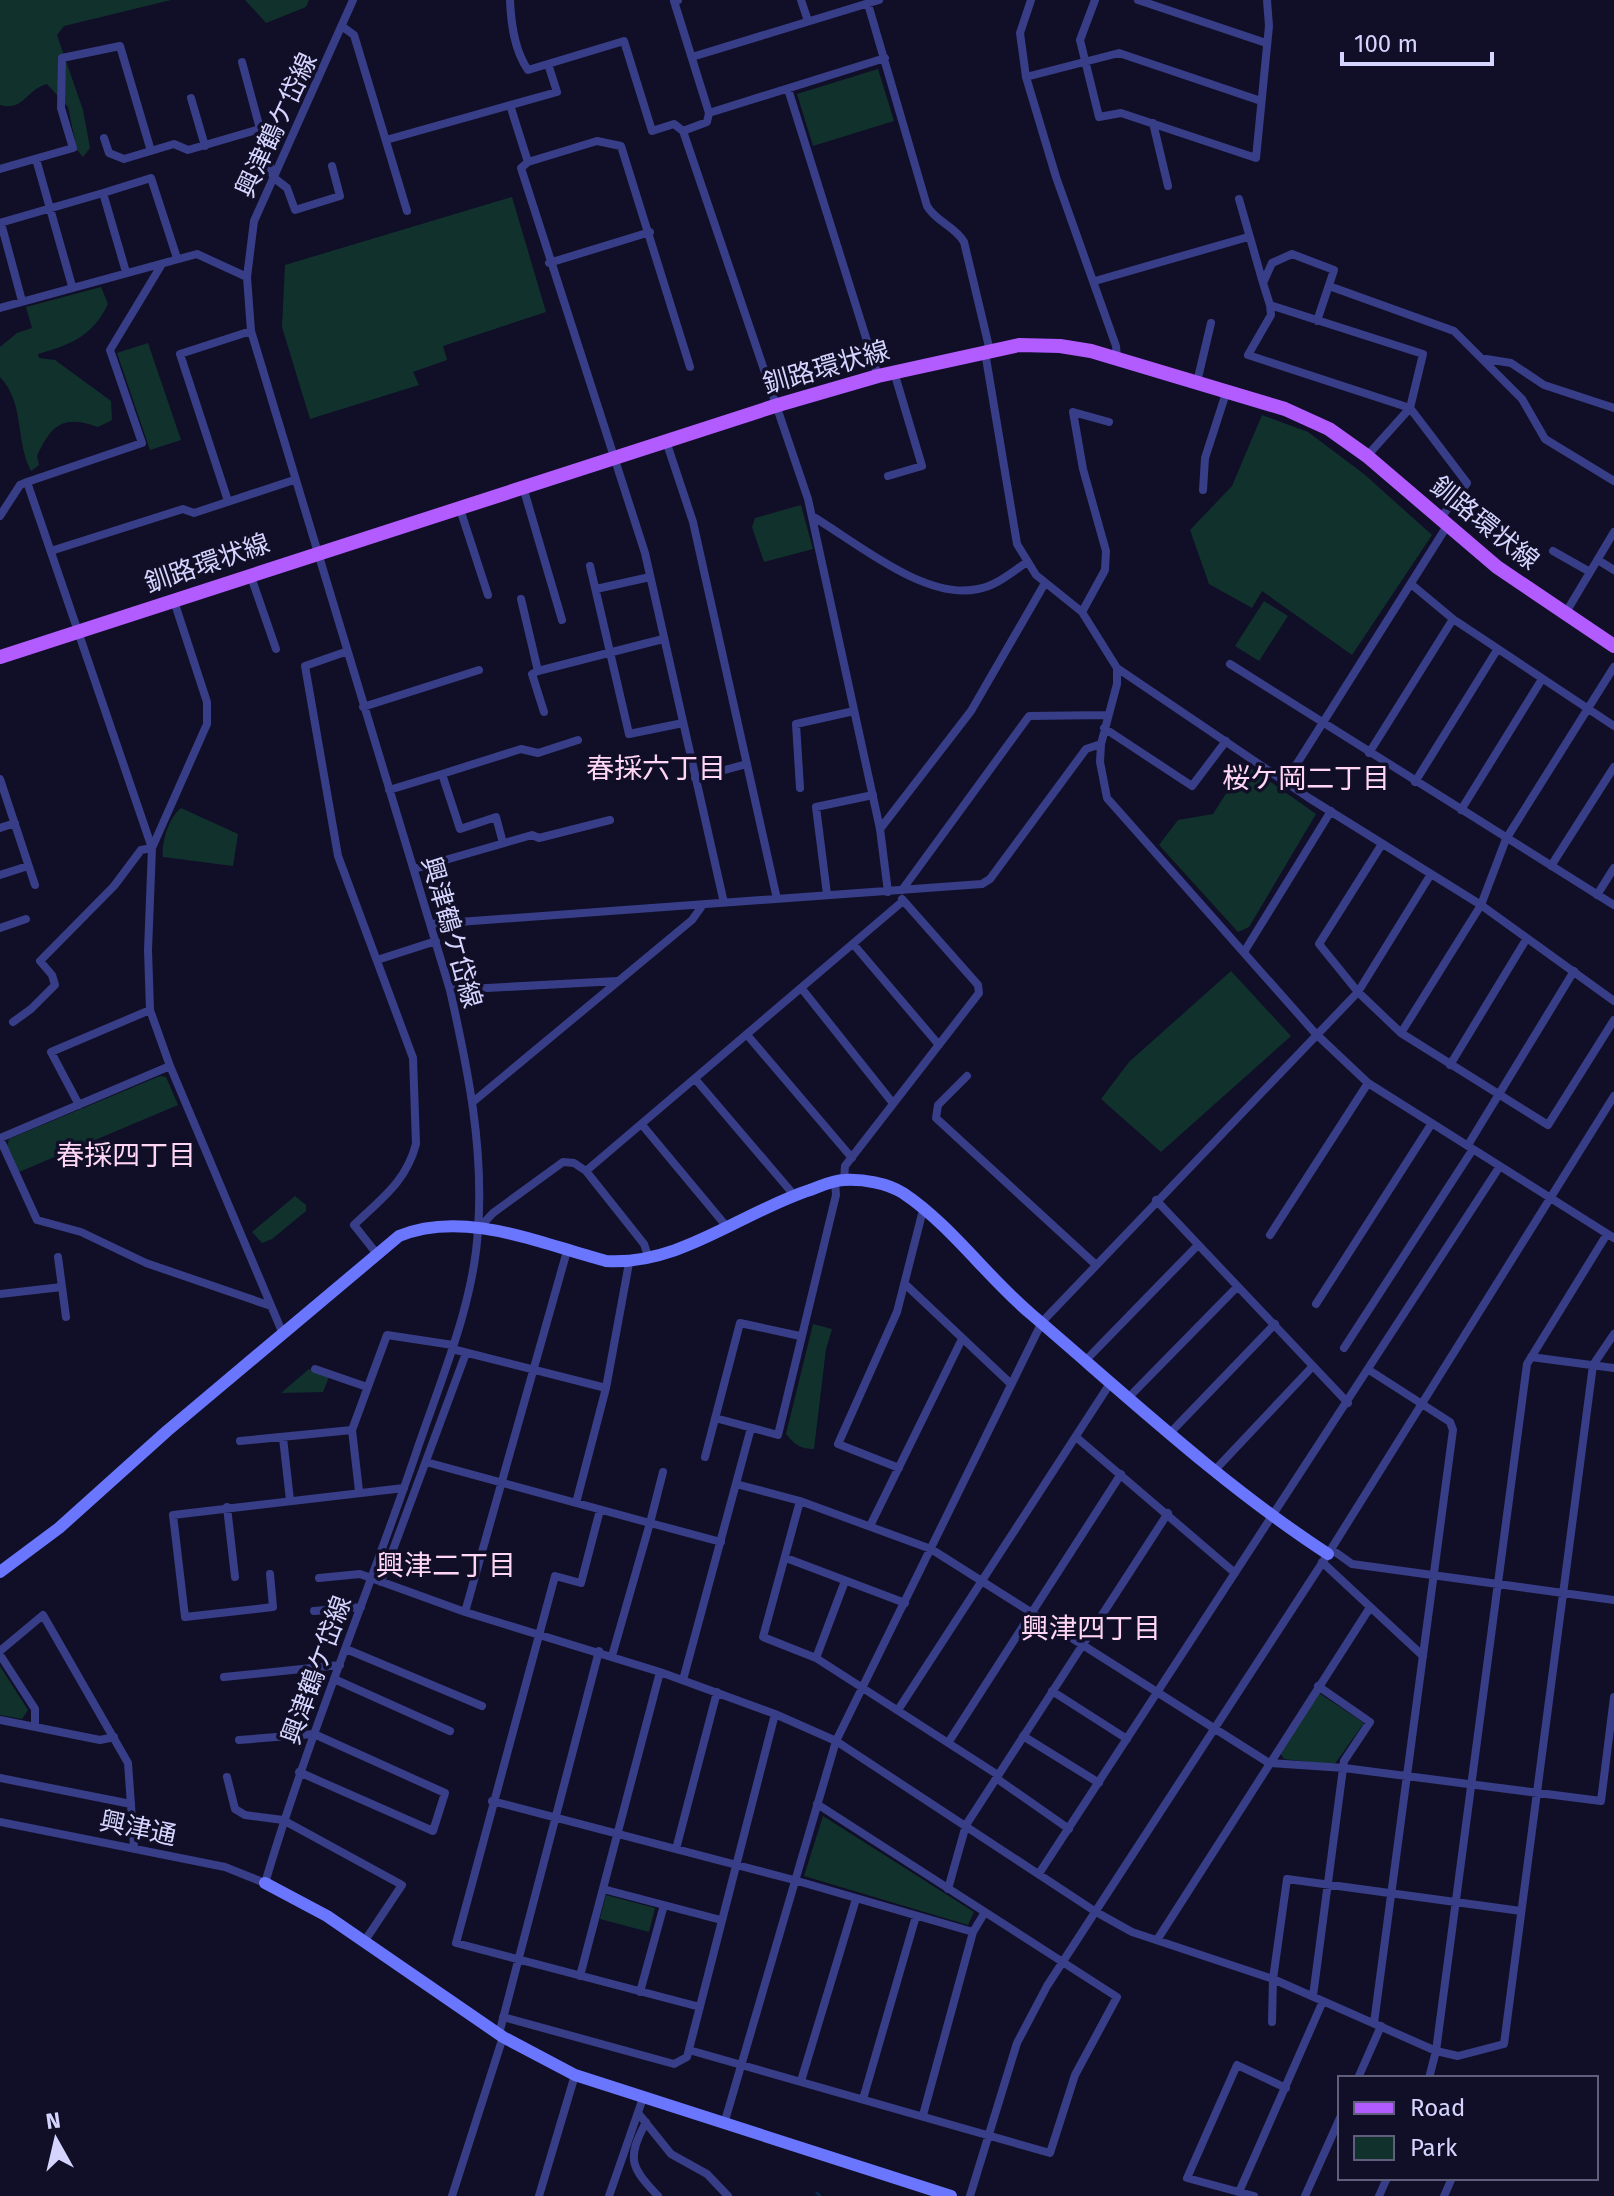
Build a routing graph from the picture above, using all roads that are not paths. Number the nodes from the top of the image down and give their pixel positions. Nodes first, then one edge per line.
1 (353, 0) edge
2 (510, 0) edge
3 (678, 0) edge
4 (801, 0) edge
5 (879, 0) edge
6 (1031, 0) edge
7 (1095, 0) edge
8 (1138, 0) edge
9 (1267, 0) edge
10 (868, 4) junction
11 (808, 21) junction
12 (343, 27) junction
13 (1266, 43) junction
14 (692, 57) junction
15 (885, 58) junction
16 (242, 62) dead end
17 (548, 64) junction
18 (1083, 64) junction
19 (1026, 77) junction
20 (788, 89) junction
21 (191, 98) dead end
22 (1261, 101) junction
23 (510, 105) junction
24 (709, 113) junction
25 (1153, 123) junction
26 (260, 129) junction
27 (683, 131) junction
28 (104, 138) dead end
29 (386, 140) junction
30 (205, 146) junction
31 (151, 151) junction
32 (36, 159) junction
33 (528, 162) junction
34 (332, 166) dead end
35 (0, 169) edge
36 (273, 177) junction
37 (1168, 186) dead end
38 (103, 193) junction
39 (1239, 199) dead end
40 (49, 209) junction
41 (407, 211) dead end
42 (1, 223) edge
43 (650, 232) junction
44 (1248, 237) junction
45 (177, 258) junction
46 (549, 263) junction
47 (162, 264) junction
48 (126, 272) junction
49 (247, 277) junction
50 (1095, 281) junction
51 (1263, 283) junction
52 (72, 286) junction
53 (1329, 286) junction
54 (22, 301) junction
55 (1270, 305) junction
56 (0, 308) edge
57 (1317, 321) junction
58 (1211, 323) dead end
59 (251, 331) junction
60 (987, 351) junction
61 (1117, 359) junction
62 (1485, 359) junction
63 (690, 367) dead end
64 (894, 372) junction
65 (878, 376) junction
66 (1197, 382) junction
67 (1227, 390) junction
68 (778, 405) junction
69 (1410, 408) junction
70 (1614, 408) edge
71 (1109, 422) dead end
72 (666, 441) junction
73 (1367, 456) junction
74 (614, 457) junction
75 (888, 476) dead end
76 (294, 480) junction
77 (1614, 481) edge
78 (27, 482) junction
79 (523, 486) junction
80 (1203, 490) dead end
81 (228, 501) junction
82 (459, 506) junction
83 (0, 516) edge
84 (812, 516) junction
85 (1443, 522) junction
86 (1614, 532) edge
87 (54, 550) junction
88 (1553, 551) dead end
89 (317, 552) junction
90 (1598, 560) junction
91 (1027, 562) junction
92 (590, 566) dead end
93 (1614, 570) edge
94 (1590, 572) junction
95 (250, 574) junction
96 (650, 577) junction
97 (1045, 583) junction
98 (1411, 584) junction
99 (596, 589) junction
100 (488, 595) dead end
101 (521, 599) dead end
102 (174, 601) junction
103 (1082, 612) junction
104 (1564, 614) junction
105 (1453, 619) junction
106 (562, 620) dead end
107 (80, 631) junction
108 (663, 639) junction
109 (1614, 646) edge
110 (276, 649) dead end
111 (1497, 650) junction
112 (609, 651) junction
113 (345, 652) junction
114 (0, 657) edge
115 (1230, 664) dead end
116 (1614, 667) edge
117 (1117, 668) junction
118 (479, 670) dead end
119 (538, 671) junction
120 (1542, 679) junction
121 (363, 707) junction
122 (1587, 708) junction
123 (854, 711) junction
124 (544, 712) dead end
125 (1107, 715) junction
126 (683, 723) junction
127 (1322, 723) junction
128 (1614, 726) edge
129 (1104, 728) junction
130 (578, 740) dead end
131 (1226, 741) junction
132 (1101, 744) junction
133 (1369, 753) junction
134 (747, 764) junction
135 (1614, 767) edge
136 (442, 774) junction
137 (695, 778) junction
138 (0, 779) edge
139 (1286, 781) junction
140 (1415, 782) junction
141 (800, 788) dead end
142 (389, 790) junction
143 (873, 795) junction
144 (1461, 810) junction
145 (1331, 811) junction
146 (610, 820) dead end
147 (15, 823) junction
148 (0, 828) edge
149 (880, 829) junction
150 (1506, 839) junction
151 (503, 843) junction
152 (1382, 844) junction
153 (152, 848) junction
154 (28, 866) junction
155 (1551, 866) junction
156 (1614, 868) edge
157 (414, 869) junction
158 (1431, 874) junction
159 (0, 875) edge
160 (35, 885) dead end
161 (895, 891) junction
162 (827, 894) junction
163 (1597, 895) junction
164 (777, 899) junction
165 (903, 901) junction
166 (724, 903) junction
167 (1481, 905) junction
168 (1614, 905) edge
169 (702, 906) junction
170 (26, 919) dead end
171 (431, 924) junction
172 (0, 928) edge
173 (1527, 938) junction
174 (436, 941) junction
175 (854, 945) junction
176 (1244, 952) junction
177 (377, 960) junction
178 (1574, 971) junction
179 (617, 980) junction
180 (802, 989) junction
181 (450, 990) junction
182 (1358, 992) junction
183 (1614, 1001) edge
184 (150, 1010) junction
185 (1614, 1020) edge
186 (13, 1022) dead end
187 (1315, 1033) junction
188 (1401, 1033) junction
189 (748, 1036) junction
190 (939, 1045) junction
191 (1450, 1065) junction
192 (170, 1066) junction
193 (967, 1076) dead end
194 (696, 1080) junction
195 (1368, 1083) junction
196 (1499, 1095) junction
197 (1614, 1096) edge
198 (474, 1101) junction
199 (892, 1102) junction
200 (79, 1105) junction
201 (1432, 1123) junction
202 (643, 1126) junction
203 (0, 1138) edge
204 (1470, 1147) junction
205 (852, 1158) junction
206 (1500, 1166) junction
207 (586, 1171) junction
208 (840, 1181) junction
209 (794, 1195) junction
210 (1553, 1198) junction
211 (1156, 1200) junction
212 (923, 1210) junction
213 (727, 1227) junction
214 (479, 1228) junction
215 (1270, 1235) dead end
216 (1611, 1236) edge
217 (1198, 1245) junction
218 (567, 1251) junction
219 (377, 1254) junction
220 (58, 1257) dead end
221 (649, 1259) junction
222 (629, 1263) junction
223 (1095, 1264) junction
224 (905, 1284) junction
225 (62, 1287) junction
226 (1237, 1287) junction
227 (0, 1294) edge
228 (1316, 1304) dead end
229 (271, 1306) junction
230 (66, 1317) dead end
231 (1042, 1322) junction
232 (1275, 1324) junction
233 (283, 1334) junction
234 (1614, 1334) edge
235 (800, 1336) junction
236 (962, 1339) junction
237 (453, 1347) junction
238 (1344, 1348) dead end
239 (466, 1353) junction
240 (1531, 1357) junction
241 (1086, 1360) junction
242 (1593, 1365) junction
243 (1313, 1366) junction
244 (1614, 1368) edge
245 (315, 1369) dead end
246 (1369, 1370) junction
247 (534, 1371) junction
248 (1111, 1382) junction
249 (1011, 1384) junction
250 (367, 1387) junction
251 (606, 1388) junction
252 (1129, 1397) junction
253 (1348, 1403) junction
254 (1421, 1404) junction
255 (715, 1418) junction
256 (751, 1428) junction
257 (352, 1430) junction
258 (1171, 1432) junction
259 (1076, 1437) junction
260 (283, 1438) junction
261 (240, 1441) dead end
262 (705, 1457) dead end
263 (426, 1462) junction
264 (899, 1468) junction
265 (1215, 1470) junction
266 (663, 1472) dead end
267 (1121, 1474) junction
268 (504, 1481) junction
269 (736, 1484) junction
270 (404, 1488) junction
271 (359, 1491) junction
272 (290, 1500) junction
273 (800, 1501) junction
274 (576, 1503) junction
275 (227, 1507) junction
276 (600, 1510) junction
277 (1168, 1513) junction
278 (1271, 1517) junction
279 (650, 1523) junction
280 (870, 1526) junction
281 (721, 1542) junction
282 (931, 1549) junction
283 (1327, 1555) junction
284 (786, 1558) junction
285 (0, 1572) edge
286 (1235, 1573) junction
287 (270, 1574) dead end
288 (1433, 1576) junction
289 (235, 1577) dead end
290 (319, 1578) dead end
291 (371, 1579) junction
292 (845, 1581) junction
293 (980, 1581) junction
294 (381, 1582) junction
295 (1497, 1584) junction
296 (1564, 1593) junction
297 (1614, 1600) edge
298 (905, 1603) junction
299 (361, 1607) junction
300 (1369, 1609) junction
301 (314, 1611) dead end
302 (465, 1612) junction
303 (1032, 1613) junction
304 (538, 1634) junction
305 (1081, 1646) junction
306 (346, 1649) junction
307 (599, 1651) junction
308 (0, 1653) edge
309 (612, 1656) junction
310 (1423, 1656) junction
311 (816, 1658) junction
312 (340, 1665) junction
313 (660, 1672) junction
314 (224, 1677) dead end
315 (334, 1679) junction
316 (683, 1680) junction
317 (863, 1686) junction
318 (1318, 1686) junction
319 (1052, 1691) junction
320 (717, 1692) junction
321 (1155, 1693) junction
322 (1614, 1697) edge
323 (482, 1706) dead end
324 (898, 1710) junction
325 (775, 1714) junction
326 (0, 1720) edge
327 (35, 1727) junction
328 (1212, 1730) junction
329 (450, 1731) dead end
330 (314, 1734) junction
331 (1023, 1736) junction
332 (114, 1737) junction
333 (1127, 1739) junction
334 (239, 1740) dead end
335 (836, 1741) junction
336 (948, 1743) junction
337 (1269, 1763) junction
338 (1344, 1768) junction
339 (299, 1772) junction
340 (1407, 1776) junction
341 (227, 1777) dead end
342 (997, 1777) junction
343 (0, 1778) edge
344 (1099, 1783) junction
345 (1471, 1785) junction
346 (1537, 1792) junction
347 (492, 1801) junction
348 (131, 1804) junction
349 (817, 1804) junction
350 (557, 1817) junction
351 (283, 1820) junction
352 (0, 1822) edge
353 (966, 1825) junction
354 (1069, 1829) junction
355 (617, 1834) junction
356 (134, 1847) junction
357 (676, 1849) junction
358 (736, 1865) junction
359 (1040, 1872) junction
360 (794, 1880) junction
361 (265, 1883) junction
362 (1328, 1885) junction
363 (603, 1889) junction
364 (948, 1889) junction
365 (1392, 1893) junction
366 (856, 1899) junction
367 (1455, 1902) junction
368 (664, 1905) junction
369 (1521, 1911) junction
370 (985, 1912) junction
371 (1096, 1912) junction
372 (916, 1916) junction
373 (721, 1920) junction
374 (973, 1932) junction
375 (1157, 1940) junction
376 (364, 1942) junction
377 (518, 1959) junction
378 (1062, 1962) junction
379 (580, 1976) junction
380 (1273, 1979) junction
381 (640, 1992) junction
382 (1313, 1996) junction
383 (1323, 2001) junction
384 (700, 2007) junction
385 (503, 2017) junction
386 (1272, 2022) dead end
387 (1377, 2025) junction
388 (501, 2036) junction
389 (689, 2050) junction
390 (1436, 2051) junction
391 (741, 2065) junction
392 (575, 2075) junction
393 (1359, 2076) edge
394 (1430, 2076) edge
395 (801, 2081) junction
396 (1286, 2088) junction
397 (643, 2098) junction
398 (863, 2099) junction
399 (638, 2113) junction
400 (923, 2115) junction
401 (646, 2122) junction
402 (1338, 2122) edge
403 (724, 2124) junction
404 (990, 2136) junction
405 (1239, 2192) junction
406 (452, 2196) edge
407 (539, 2196) edge
408 (609, 2196) edge
409 (658, 2196) edge
410 (728, 2196) edge
411 (951, 2196) edge
412 (970, 2196) edge
413 (1254, 2196) edge
414 (1305, 2196) edge

1 - 12 street, 興津鶴ケ岱線
2 - 17 street
3 - 14 street
4 - 11 street
5 - 10 street
6 - 19 street
7 - 18 street
8 - 13 street
9 - 13 street
10 - 11 street
10 - 15 street
11 - 14 street
12 - 29 street
12 - 36 street, 興津鶴ケ岱線
13 - 22 street
14 - 24 street
15 - 20 street
15 - 60 street
16 - 26 street
17 - 23 street
17 - 27 street
18 - 19 street
18 - 22 street
18 - 25 street
19 - 50 street
20 - 24 street
20 - 65 street
21 - 30 street
22 - 25 street
23 - 29 street
23 - 33 street
24 - 27 street
25 - 37 street
26 - 30 street
26 - 36 street
27 - 68 street
28 - 31 street
29 - 41 street
30 - 31 street
31 - 32 street
32 - 35 street
32 - 40 street
33 - 43 street
33 - 46 street
34 - 36 street
36 - 49 street, 興津鶴ケ岱線
38 - 40 street
38 - 45 street
38 - 48 street
39 - 44 street
40 - 42 street
40 - 52 street
42 - 54 street
43 - 46 street
43 - 63 street
44 - 50 street
44 - 51 street
45 - 47 street
45 - 49 street
46 - 74 street
47 - 48 street
47 - 78 street
48 - 52 street
49 - 59 street, 興津鶴ケ岱線
50 - 61 street
51 - 53 street
51 - 55 street
52 - 54 street
53 - 57 street
53 - 62 street
54 - 56 street
55 - 57 street
55 - 69 street
57 - 69 street
58 - 66 street
59 - 76 street, 興津鶴ケ岱線
59 - 81 street
60 - 61 main road, 釧路環状線
60 - 64 main road, 釧路環状線
60 - 91 street
61 - 66 main road, 釧路環状線
62 - 70 street
62 - 77 street
64 - 65 main road, 釧路環状線
64 - 75 street
65 - 68 main road, 釧路環状線
66 - 67 main road, 釧路環状線
67 - 73 main road, 釧路環状線
67 - 80 street
68 - 72 main road, 釧路環状線
68 - 84 street
69 - 73 street
69 - 85 street
71 - 103 street
72 - 74 main road, 釧路環状線
72 - 134 street
73 - 85 main road, 釧路環状線
74 - 79 main road, 釧路環状線
74 - 96 street
76 - 81 street
76 - 89 street, 興津鶴ケ岱線
78 - 83 street
78 - 87 street
79 - 82 main road, 釧路環状線
79 - 106 street
81 - 87 street
82 - 89 main road, 釧路環状線
82 - 100 street
84 - 91 street
84 - 123 street
85 - 98 street
85 - 104 main road, 釧路環状線
86 - 90 street
87 - 107 street
88 - 94 street
89 - 95 main road, 釧路環状線
89 - 113 street, 興津鶴ケ岱線
90 - 93 street
90 - 94 street
91 - 97 street
92 - 99 street
94 - 104 street
95 - 102 main road, 釧路環状線
95 - 110 street
96 - 99 street
96 - 108 street
97 - 103 street
97 - 149 street
98 - 105 street
98 - 127 street
99 - 112 street
101 - 119 street
102 - 107 main road, 釧路環状線
102 - 153 street
103 - 117 street
104 - 109 main road, 釧路環状線
105 - 111 street
105 - 133 street
107 - 114 main road, 釧路環状線
107 - 153 street
108 - 112 street
108 - 126 street
111 - 120 street
111 - 140 street
112 - 119 street
112 - 126 street
113 - 121 street, 興津鶴ケ岱線
113 - 177 street
115 - 127 street
116 - 122 street
117 - 125 street
117 - 131 street
118 - 121 street
119 - 124 street
120 - 122 street
120 - 144 street
121 - 142 street, 興津鶴ケ岱線
122 - 128 street
122 - 150 street
123 - 141 street
123 - 143 street
125 - 129 street
125 - 161 street
126 - 137 street
127 - 133 street
127 - 139 street
129 - 131 street
129 - 132 street
130 - 136 street
131 - 139 street
132 - 161 street
132 - 176 street
133 - 140 street
134 - 137 street
134 - 164 street
135 - 155 street
136 - 142 street
136 - 151 street
137 - 166 street
138 - 147 street
139 - 145 street
140 - 144 street
142 - 157 street, 興津鶴ケ岱線
143 - 149 street
143 - 162 street
144 - 150 street
145 - 152 street
145 - 176 street
146 - 151 street
147 - 148 street
147 - 154 street
149 - 161 street
150 - 155 street
150 - 167 street
151 - 157 street
152 - 158 street
152 - 182 street
153 - 184 street
153 - 186 street
154 - 159 street
154 - 160 street
155 - 163 street
156 - 163 street
157 - 171 street, 興津鶴ケ岱線
158 - 167 street
158 - 182 street
161 - 162 street
161 - 165 street
162 - 164 street
163 - 168 street
164 - 166 street
165 - 175 street
165 - 190 street
166 - 169 street
167 - 173 street
167 - 188 street
169 - 171 street
169 - 179 street
170 - 172 street
171 - 174 street, 興津鶴ケ岱線
173 - 178 street
173 - 191 street
174 - 177 street
174 - 181 street, 興津鶴ケ岱線
175 - 180 street
175 - 190 street
176 - 187 street
177 - 219 street
178 - 183 street
178 - 196 street
179 - 181 street
179 - 198 street
180 - 189 street
180 - 199 street
181 - 198 street, 興津鶴ケ岱線
182 - 187 street
182 - 188 street
184 - 192 street
184 - 200 street
185 - 196 street
187 - 195 street
187 - 211 street
188 - 191 street
189 - 194 street
189 - 205 street
190 - 199 street
191 - 196 street
192 - 200 street
192 - 229 street
193 - 223 street
194 - 202 street
194 - 209 street
195 - 201 street
195 - 215 street
196 - 204 street
197 - 210 street
198 - 214 street, 興津鶴ケ岱線
199 - 205 street
200 - 203 street
201 - 204 street
201 - 228 street
202 - 207 street
202 - 213 street
203 - 229 street
204 - 206 street
204 - 238 street
205 - 208 street
206 - 210 street
206 - 246 street
207 - 214 street
207 - 221 street
208 - 209 street
208 - 212 street
208 - 235 street
209 - 213 street
210 - 216 street
210 - 254 street
211 - 217 street
211 - 223 street
212 - 224 street
212 - 231 street
213 - 221 street
214 - 218 street
214 - 219 street
214 - 237 street, 興津鶴ケ岱線
216 - 240 street
217 - 226 street
217 - 241 street
218 - 222 street
218 - 247 street
219 - 233 street
220 - 225 street
221 - 222 street
222 - 251 street
223 - 231 street
224 - 236 street
224 - 264 street
225 - 227 street
225 - 230 street
226 - 232 street
226 - 252 street
229 - 233 street
231 - 241 street
231 - 249 street
232 - 243 street
232 - 258 street
233 - 285 street
234 - 242 street
235 - 255 street
235 - 256 street
236 - 249 street
236 - 264 street
237 - 239 street
237 - 250 street
237 - 270 street, 興津鶴ケ岱線
239 - 247 street
239 - 263 street
240 - 242 street
240 - 295 street
241 - 248 street
242 - 244 street
242 - 296 street
243 - 253 street
243 - 265 street
245 - 250 street
246 - 253 street
246 - 254 street
247 - 251 street
247 - 268 street
248 - 252 street
248 - 259 street
249 - 282 street
250 - 257 street
251 - 274 street
252 - 258 street
253 - 278 street
254 - 283 street
254 - 288 street
255 - 256 street
255 - 262 street
256 - 269 street
257 - 260 street
257 - 271 street
258 - 265 street
259 - 267 street
259 - 293 street
260 - 261 street
260 - 272 street
263 - 268 street
263 - 294 street
264 - 280 street
265 - 278 street
266 - 279 street
267 - 277 street
267 - 303 street
268 - 274 street
268 - 302 street
269 - 273 street
269 - 281 street
270 - 271 street
270 - 291 street, 興津鶴ケ岱線
271 - 272 street
272 - 275 street
273 - 280 street
273 - 284 street
274 - 276 street
275 - 287 street
275 - 289 street
276 - 279 street
276 - 304 street
277 - 286 street
277 - 305 street
278 - 283 street
278 - 286 street
279 - 281 street
279 - 309 street
280 - 282 street
281 - 316 street
282 - 293 street
282 - 298 street
283 - 288 street
283 - 300 street
283 - 328 street
284 - 292 street
284 - 311 street
286 - 321 street
288 - 295 street
288 - 310 street
290 - 291 street
291 - 294 street
291 - 299 street, 興津鶴ケ岱線
292 - 298 street
292 - 311 street
293 - 303 street
293 - 324 street
294 - 302 street
295 - 296 street
295 - 345 street
296 - 297 street
296 - 346 street
298 - 317 street
299 - 301 street
299 - 306 street, 興津鶴ケ岱線
300 - 310 street
300 - 318 street
302 - 304 street
303 - 305 street
303 - 336 street
304 - 307 street
304 - 347 street
305 - 319 street
305 - 321 street
306 - 312 street, 興津鶴ケ岱線
306 - 323 street
307 - 309 street
307 - 350 street
308 - 327 street
308 - 332 street
309 - 313 street
310 - 340 street
311 - 317 street
312 - 314 street
312 - 315 street, 興津鶴ケ岱線
313 - 316 street
313 - 355 street
315 - 329 street
315 - 330 street, 興津鶴ケ岱線
316 - 320 street
317 - 324 street
317 - 335 street
318 - 337 street
318 - 338 street
319 - 331 street
319 - 333 street
320 - 325 street
320 - 357 street
321 - 328 street
321 - 333 street
322 - 346 street
324 - 336 street
325 - 335 street
325 - 358 street
326 - 327 street
327 - 332 street
328 - 337 street
328 - 371 street
330 - 334 street
330 - 339 street, 興津鶴ケ岱線
330 - 339 street
331 - 342 street
331 - 344 street
332 - 348 street
333 - 344 street
335 - 349 street
335 - 353 street
336 - 342 street
337 - 338 street
337 - 375 street
338 - 340 street
338 - 362 street
339 - 351 street, 興津鶴ケ岱線
340 - 345 street
340 - 365 street
341 - 351 street
342 - 353 street
342 - 354 street
343 - 348 street
344 - 354 street
345 - 346 street
345 - 367 street
346 - 369 street
347 - 350 street
347 - 377 street
348 - 356 street
349 - 360 street
349 - 364 street
350 - 355 street
350 - 377 street
351 - 361 street, 興津鶴ケ岱線
351 - 376 street
352 - 356 street, 興津通
353 - 359 street
353 - 364 street
354 - 359 street
355 - 357 street
355 - 363 street
356 - 361 street, 興津通
357 - 358 street
358 - 360 street
358 - 373 street
359 - 371 street
360 - 366 street
360 - 391 street
361 - 376 street
362 - 365 street
362 - 380 street
362 - 382 street
363 - 368 street
363 - 379 street
364 - 370 street
365 - 367 street
365 - 387 street
366 - 372 street
366 - 395 street
367 - 369 street
367 - 390 street
368 - 373 street
368 - 381 street
369 - 390 street
370 - 374 street
370 - 378 street
371 - 375 street
371 - 378 street
372 - 374 street
372 - 398 street
373 - 384 street
374 - 400 street
375 - 380 street
376 - 388 street
377 - 379 street
377 - 385 street
378 - 404 street
378 - 404 street
379 - 381 street
380 - 382 street
380 - 386 street
381 - 384 street
382 - 383 street
383 - 387 street
383 - 396 street
384 - 389 street
385 - 388 street
385 - 389 street
387 - 390 street
387 - 393 street
388 - 392 street
388 - 406 street
389 - 391 street
390 - 394 street
391 - 395 street
391 - 403 street
392 - 397 street
392 - 407 street
395 - 398 street
396 - 405 street
396 - 405 street
397 - 399 street
397 - 403 street
398 - 400 street
399 - 401 street
399 - 408 street
400 - 404 street
401 - 409 street
401 - 410 street
402 - 414 street
403 - 411 street
404 - 412 street
405 - 413 street

